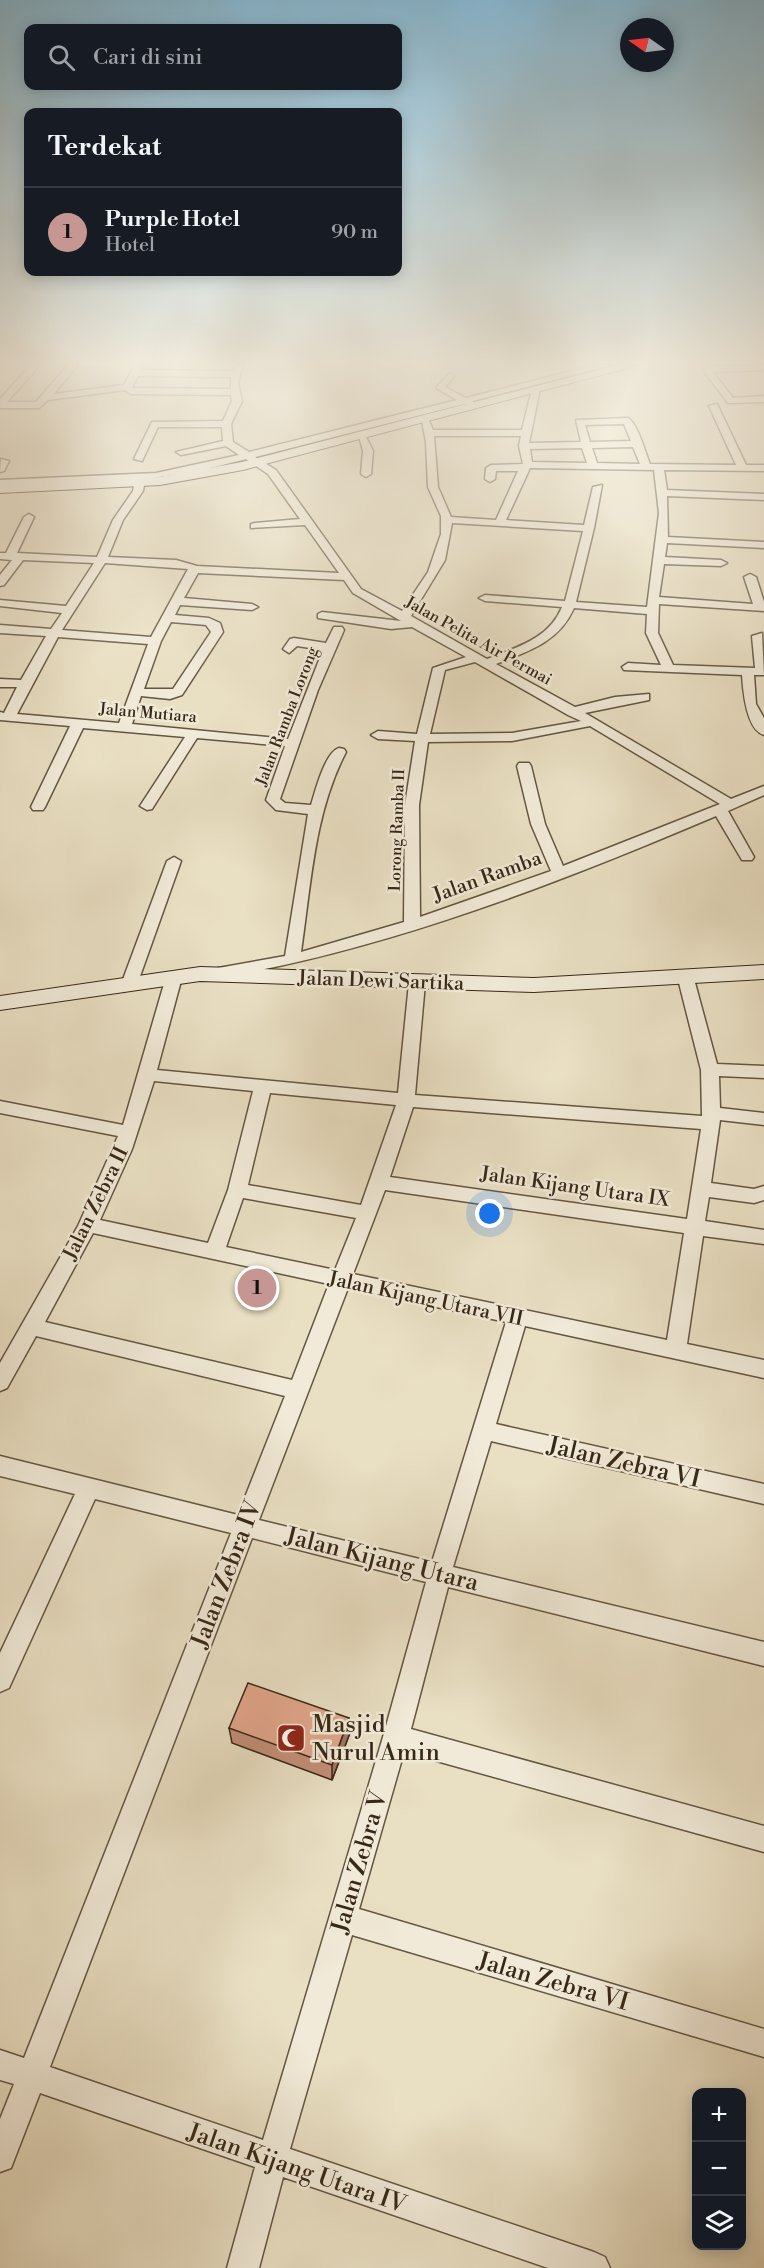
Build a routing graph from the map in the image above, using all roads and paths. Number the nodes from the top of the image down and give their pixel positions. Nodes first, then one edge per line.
1 (208, 471) edge
2 (270, 471) edge
3 (366, 471) edge
4 (432, 471) edge
5 (491, 471) edge
6 (524, 471) edge
7 (659, 471) edge
8 (366, 474) dead end
9 (140, 479) junction
10 (490, 479) dead end
11 (0, 483) edge
12 (598, 488) dead end
13 (0, 489) edge
14 (662, 493) junction
15 (764, 497) edge
16 (29, 517) dead end
17 (447, 519) junction
18 (307, 522) junction
19 (500, 522) junction
20 (255, 526) dead end
21 (589, 528) junction
22 (662, 540) junction
23 (764, 545) edge
24 (10, 556) edge
25 (102, 559) junction
26 (658, 560) junction
27 (721, 563) dead end
28 (194, 569) junction
29 (346, 577) junction
30 (750, 577) dead end
31 (0, 583) edge
32 (485, 598) dead end
33 (177, 601) junction
34 (0, 603) edge
35 (568, 606) junction
36 (653, 606) junction
37 (252, 607) dead end
38 (762, 608) edge
39 (71, 610) junction
40 (322, 616) dead end
41 (168, 618) junction
42 (409, 620) junction
43 (0, 629) edge
44 (17, 630) junction
45 (338, 630) dead end
46 (56, 633) junction
47 (758, 636) dead end
48 (155, 640) junction
49 (331, 647) junction
50 (289, 649) dead end
51 (38, 658) junction
52 (481, 661) junction
53 (627, 667) dead end
54 (668, 667) junction
55 (748, 671) junction
56 (0, 683) edge
57 (27, 684) junction
58 (138, 692) junction
59 (645, 697) dead end
60 (573, 711) junction
61 (5, 716) edge
62 (79, 722) junction
63 (592, 722) junction
64 (124, 727) junction
65 (764, 732) edge
66 (194, 733) junction
67 (378, 735) dead end
68 (424, 739) junction
69 (293, 743) junction
70 (339, 752) dead end
71 (524, 766) dead end
72 (764, 790) edge
73 (147, 806) dead end
74 (38, 807) dead end
75 (725, 807) junction
76 (315, 810) junction
77 (747, 857) dead end
78 (174, 861) dead end
79 (559, 873) junction
80 (412, 926) junction
81 (292, 958) junction
82 (764, 972) edge
83 (216, 974) junction
84 (174, 977) junction
85 (686, 979) junction
86 (130, 982) junction
87 (417, 983) junction
88 (0, 1003) edge
89 (710, 1070) junction
90 (764, 1072) edge
91 (148, 1075) junction
92 (263, 1085) junction
93 (406, 1100) junction
94 (0, 1107) edge
95 (711, 1118) junction
96 (764, 1119) edge
97 (128, 1131) junction
98 (379, 1182) junction
99 (702, 1189) junction
100 (237, 1191) junction
101 (764, 1193) edge
102 (368, 1213) junction
103 (88, 1225) junction
104 (697, 1226) junction
105 (764, 1237) edge
106 (214, 1252) junction
107 (343, 1280) junction
108 (516, 1318) junction
109 (31, 1326) junction
110 (676, 1350) junction
111 (764, 1369) edge
112 (0, 1382) edge
113 (299, 1390) junction
114 (483, 1430) junction
115 (0, 1466) edge
116 (89, 1489) junction
117 (764, 1494) edge
118 (244, 1525) junction
119 (440, 1573) junction
120 (764, 1654) edge
121 (0, 1680) edge
122 (396, 1737) junction
123 (764, 1839) edge
124 (342, 1918) junction
125 (764, 2043) edge
126 (0, 2065) edge
127 (32, 2075) junction
128 (0, 2157) edge
129 (272, 2160) junction
130 (243, 2268) edge
131 (594, 2268) edge

1 - 9 street
2 - 18 street, Jalan Pelita Air Permai
3 - 8 street
4 - 17 street
5 - 10 street
6 - 19 street
7 - 14 street
9 - 11 street
9 - 13 street
9 - 25 street
12 - 21 street
14 - 15 street
14 - 22 street
16 - 24 street
17 - 19 street
17 - 42 street
18 - 20 street
18 - 29 street, Jalan Pelita Air Permai
19 - 21 street
21 - 35 street
22 - 23 street
22 - 26 street
24 - 25 street
24 - 31 street
25 - 28 street
25 - 39 street
26 - 27 street
26 - 36 street
28 - 29 street
28 - 33 street
29 - 42 street, Jalan Pelita Air Permai
30 - 38 street
32 - 35 street
33 - 37 street
33 - 41 street
34 - 39 street
35 - 36 street
35 - 52 street
36 - 38 street
36 - 54 street
39 - 46 street
40 - 42 street
41 - 48 street
41 - 58 street
42 - 52 street, Jalan Pelita Air Permai
43 - 44 street
44 - 46 street
44 - 51 street
45 - 49 street, Jalan Ramba Lorong
46 - 48 street
46 - 51 street
47 - 55 street
48 - 58 street
49 - 50 street
49 - 69 street, Jalan Ramba Lorong
51 - 57 street
52 - 60 street, Jalan Pelita Air Permai
52 - 68 street, Lorong Ramba II
53 - 54 street
54 - 55 street
55 - 65 street
56 - 57 street
57 - 61 street
58 - 64 street
59 - 60 street
60 - 63 street, Jalan Pelita Air Permai
61 - 62 street, Jalan Mutiara
62 - 64 street, Jalan Mutiara
62 - 74 street
63 - 68 street
63 - 75 street, Jalan Pelita Air Permai
64 - 66 street, Jalan Mutiara
66 - 69 street, Jalan Mutiara
66 - 73 street
67 - 68 street
68 - 80 street, Lorong Ramba II
69 - 76 street, Jalan Ramba Lorong
70 - 76 street
71 - 79 street
72 - 75 street, Jalan Ramba
75 - 77 street
75 - 79 street, Jalan Ramba
76 - 81 street
78 - 86 street
79 - 80 street, Jalan Ramba
80 - 81 street, Jalan Ramba
81 - 83 street, Jalan Ramba
82 - 85 street, Jalan Dewi Sartika
83 - 84 street, Jalan Dewi Sartika
83 - 87 street, Jalan Dewi Sartika
84 - 86 street, Jalan Dewi Sartika
84 - 91 street, Jalan Zebra II
85 - 87 street, Jalan Dewi Sartika
85 - 89 street
86 - 88 street, Jalan Dewi Sartika
87 - 93 street, Jalan Zebra IV
89 - 90 street
89 - 95 street
91 - 92 street
91 - 97 street, Jalan Zebra II
92 - 93 street
92 - 100 street
93 - 95 street
93 - 98 street, Jalan Zebra IV
94 - 97 street
95 - 96 street
95 - 99 street
97 - 103 street, Jalan Zebra II
98 - 102 street, Jalan Zebra IV
98 - 104 street, Jalan Kijang Utara IX
99 - 101 street
99 - 104 street
100 - 102 street
100 - 106 street
102 - 107 street, Jalan Zebra IV
103 - 106 street, Jalan Kijang Utara VII
103 - 109 street, Jalan Zebra II
104 - 105 street, Jalan Kijang Utara IX
104 - 110 street
106 - 107 street, Jalan Kijang Utara VII
107 - 108 street, Jalan Kijang Utara VII
107 - 113 street, Jalan Zebra IV
108 - 110 street, Jalan Kijang Utara VII
108 - 114 street, Jalan Zebra V
109 - 112 street, Jalan Zebra II
109 - 113 street
110 - 111 street, Jalan Kijang Utara VII
113 - 118 street, Jalan Zebra IV
114 - 117 street, Jalan Zebra VI
114 - 119 street, Jalan Zebra V
115 - 116 street, Jalan Kijang Utara
116 - 118 street, Jalan Kijang Utara
116 - 121 street
118 - 119 street, Jalan Kijang Utara
118 - 127 street, Jalan Zebra IV
119 - 120 street, Jalan Kijang Utara
119 - 122 street, Jalan Zebra V
122 - 123 street
122 - 124 street, Jalan Zebra V
124 - 125 street, Jalan Zebra VI
124 - 129 street, Jalan Zebra V
126 - 127 street, Jalan Kijang Utara IV
127 - 128 street, Jalan Zebra IV
127 - 129 street, Jalan Kijang Utara IV
129 - 130 street, Jalan Zebra V
129 - 131 street, Jalan Kijang Utara IV

